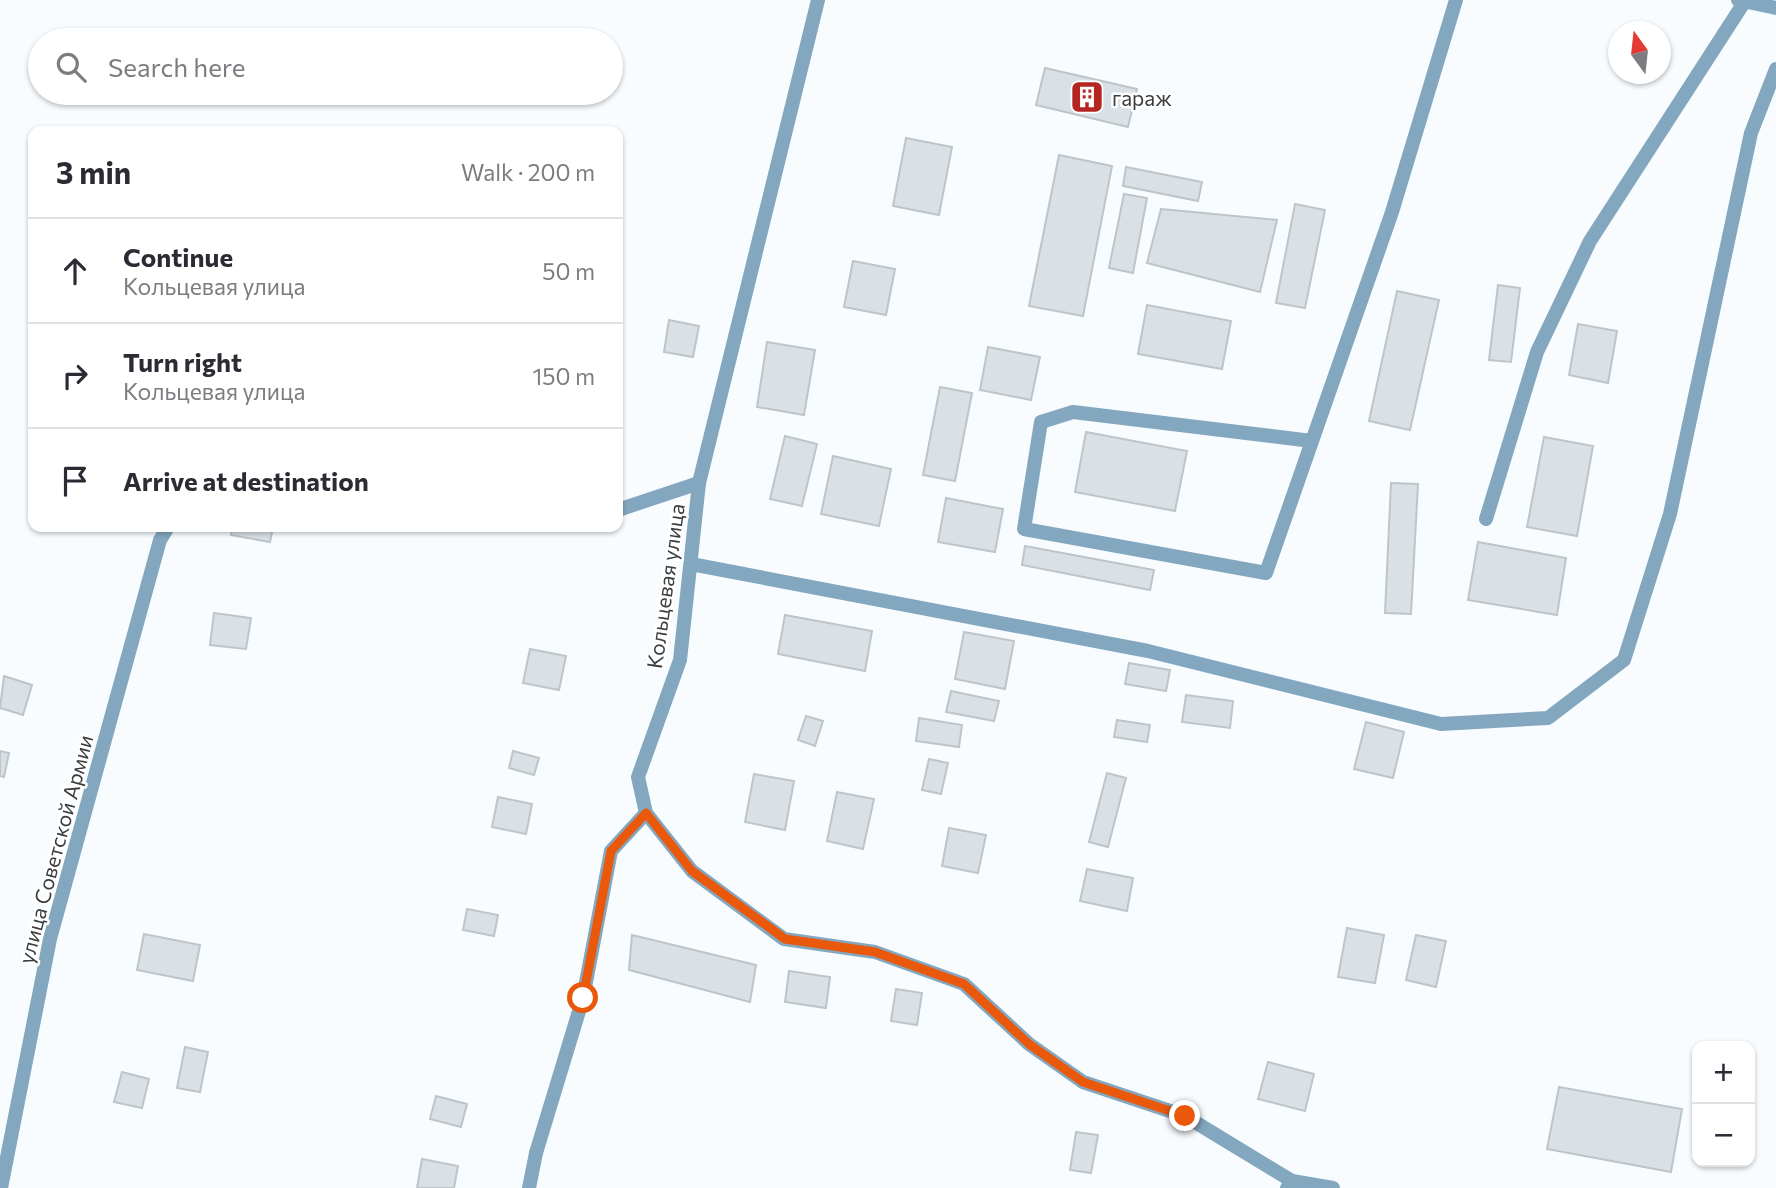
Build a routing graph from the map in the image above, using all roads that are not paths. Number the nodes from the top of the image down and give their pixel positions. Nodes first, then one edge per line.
1 (818, 0) edge
2 (1456, 0) edge
3 (1741, 1) edge
4 (1776, 8) edge
5 (1776, 69) edge
6 (1312, 441) junction
7 (699, 483) junction
8 (623, 508) edge
9 (1486, 519) dead end
10 (165, 532) edge
11 (691, 564) junction
12 (646, 813) junction
13 (1289, 1185) edge
14 (1, 1188) edge
15 (529, 1188) edge
16 (1333, 1188) edge

1 - 7 street, Кольцевая улица
2 - 6 street
3 - 4 street
3 - 9 street
5 - 11 street
6 - 6 street
7 - 8 street
7 - 11 street, Кольцевая улица
10 - 14 street, улица Советской Армии
11 - 12 street, Кольцевая улица
12 - 13 street, Кольцевая улица
12 - 15 street
13 - 16 street

